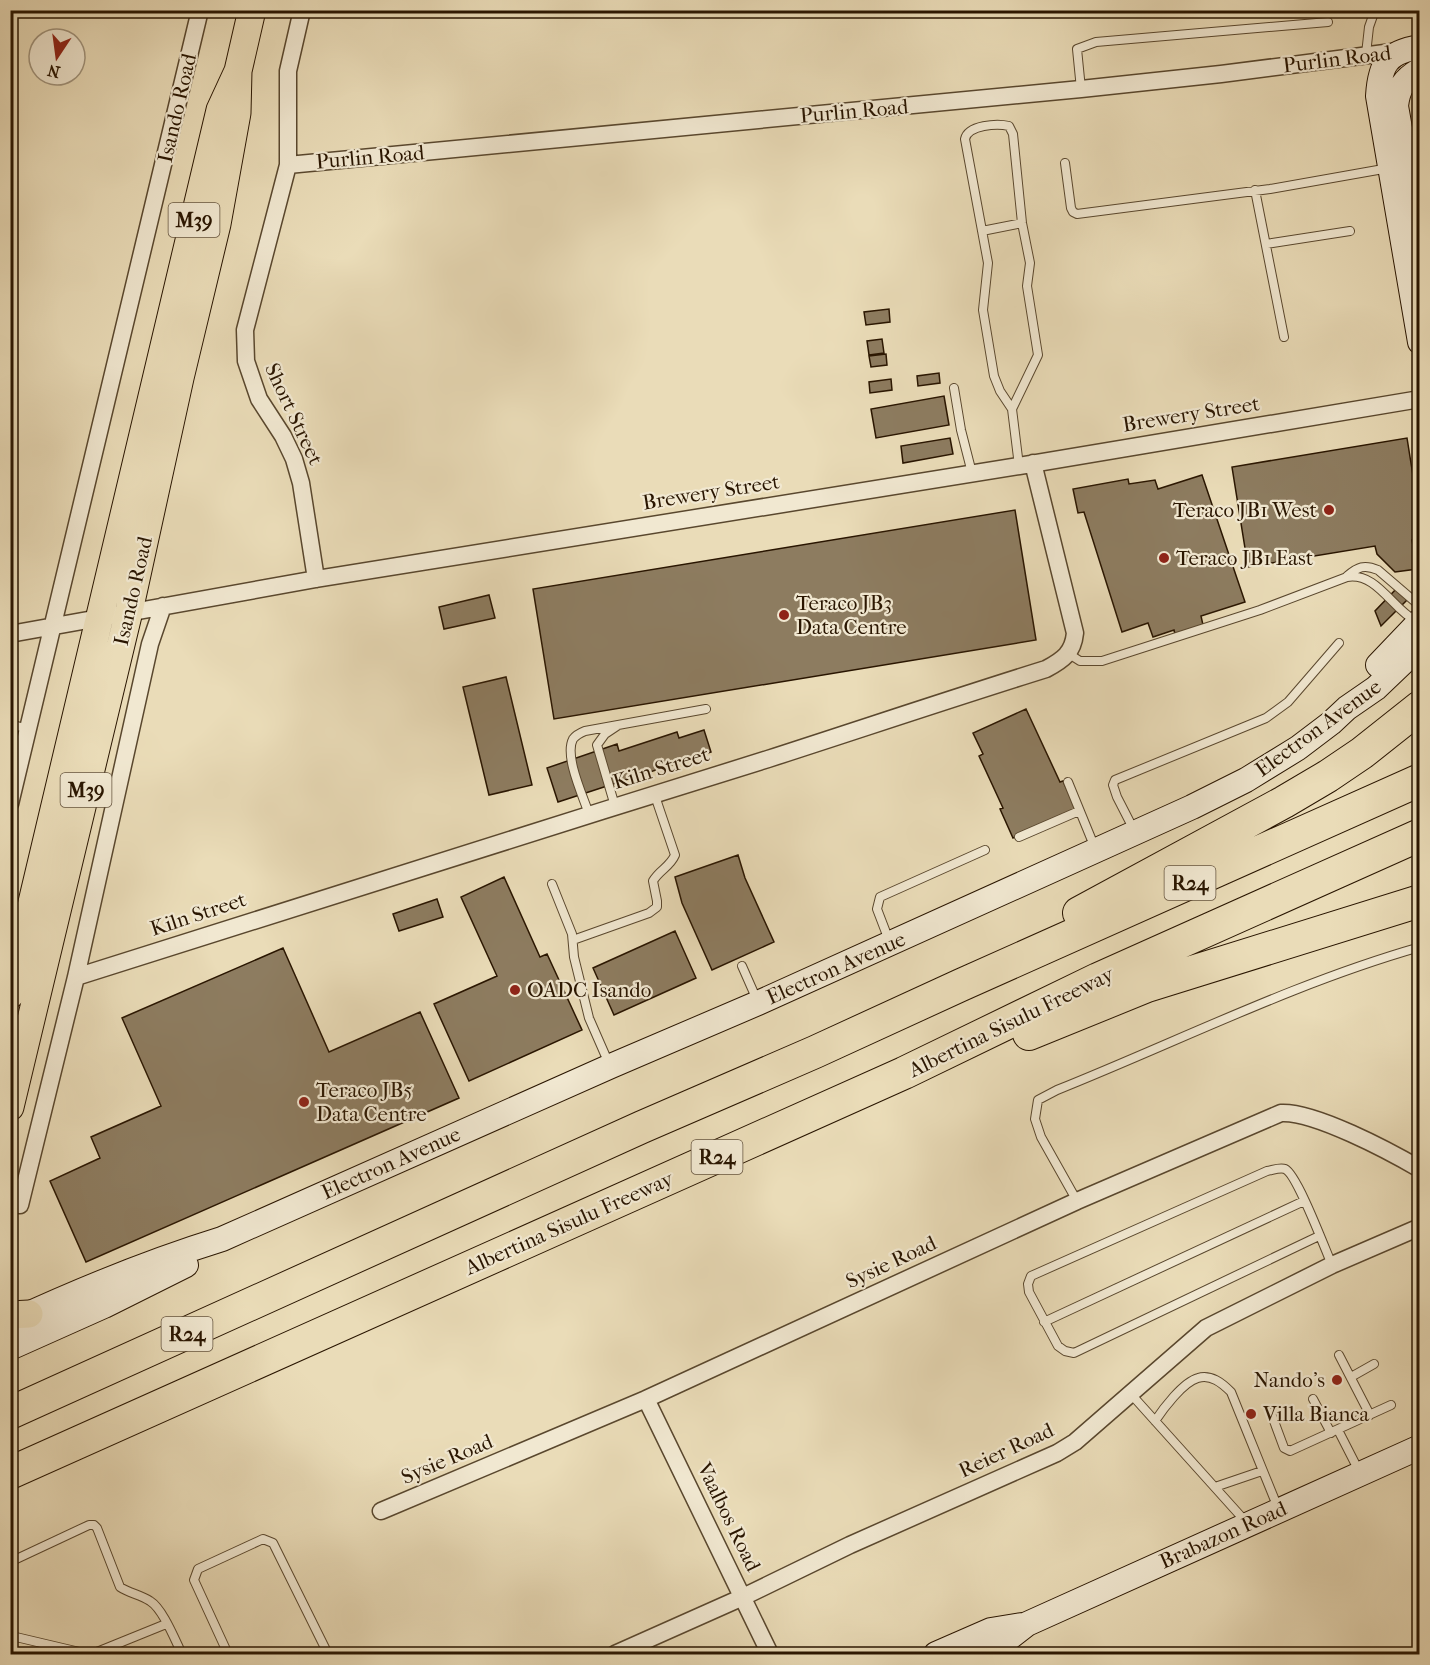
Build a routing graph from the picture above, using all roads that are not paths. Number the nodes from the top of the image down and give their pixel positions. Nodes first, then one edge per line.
1 (200, 10) edge
2 (252, 10) edge
3 (302, 10) edge
4 (1375, 10) edge
5 (1328, 22) dead end
6 (1410, 49) edge
7 (1366, 54) junction
8 (1419, 70) edge
9 (238, 71) junction
10 (1081, 89) junction
11 (1065, 163) dead end
12 (288, 165) junction
13 (1389, 168) junction
14 (1255, 190) junction
15 (1022, 223) junction
16 (982, 231) junction
17 (1350, 231) dead end
18 (1419, 242) edge
19 (1266, 244) junction
20 (1284, 337) dead end
21 (1419, 342) edge
22 (954, 388) dead end
23 (1419, 399) edge
24 (1012, 409) junction
25 (1026, 465) junction
26 (972, 473) junction
27 (1347, 576) junction
28 (316, 579) junction
29 (163, 606) junction
30 (129, 611) junction
31 (100, 616) junction
32 (1419, 623) edge
33 (53, 626) junction
34 (10, 634) edge
35 (1339, 643) dead end
36 (1069, 654) junction
37 (1419, 707) edge
38 (706, 709) dead end
39 (10, 724) edge
40 (620, 724) junction
41 (28, 729) junction
42 (1419, 780) edge
43 (1068, 782) dead end
44 (654, 793) junction
45 (10, 804) edge
46 (615, 806) junction
47 (1079, 811) junction
48 (589, 814) junction
49 (1135, 833) junction
50 (1419, 835) edge
51 (1019, 837) dead end
52 (985, 850) dead end
53 (1096, 850) junction
54 (552, 884) dead end
55 (1419, 901) edge
56 (573, 940) junction
57 (890, 943) junction
58 (1419, 947) edge
59 (742, 966) dead end
60 (76, 977) junction
61 (961, 985) junction
62 (10, 995) edge
63 (758, 1003) junction
64 (611, 1066) junction
65 (904, 1073) junction
66 (10, 1107) edge
67 (1419, 1169) edge
68 (1077, 1201) junction
69 (1304, 1201) junction
70 (20, 1204) dead end
71 (1419, 1227) edge
72 (1319, 1236) junction
73 (222, 1239) junction
74 (1332, 1265) junction
75 (17, 1317) edge
76 (1044, 1322) junction
77 (10, 1348) edge
78 (1339, 1355) dead end
79 (1374, 1364) dead end
80 (1350, 1377) junction
81 (1130, 1393) junction
82 (646, 1399) junction
83 (1313, 1399) dead end
84 (1391, 1405) dead end
85 (10, 1413) edge
86 (1271, 1413) dead end
87 (1370, 1415) junction
88 (1155, 1421) junction
89 (1335, 1432) junction
90 (1419, 1447) edge
91 (1262, 1471) junction
92 (10, 1473) edge
93 (1360, 1473) junction
94 (1215, 1487) junction
95 (1279, 1510) junction
96 (381, 1511) dead end
97 (1248, 1524) junction
98 (10, 1563) edge
99 (743, 1597) junction
100 (166, 1624) junction
101 (1027, 1624) junction
102 (16, 1637) dead end
103 (88, 1654) edge
104 (92, 1654) edge
105 (182, 1654) edge
106 (228, 1654) edge
107 (328, 1654) edge
108 (615, 1654) edge
109 (770, 1654) edge
110 (936, 1654) edge
111 (982, 1654) edge

1 - 33 street, Isando Road
2 - 9 main road, Isando Road / M39
3 - 12 street
4 - 7 lane
5 - 10 lane
6 - 7 street, Purlin Road
6 - 13 main road
7 - 10 street, Purlin Road
8 - 18 main road
9 - 30 main road, Isando Road / M39
9 - 31 main road, Isando Road / M39
10 - 12 street, Purlin Road
11 - 14 lane
12 - 28 street, Short Street
13 - 14 lane
13 - 21 main road
14 - 19 lane
15 - 16 lane
15 - 16 lane
15 - 24 lane
16 - 24 lane
17 - 19 lane
19 - 20 lane
22 - 26 lane
23 - 25 street, Brewery Street
24 - 25 lane
25 - 26 street, Brewery Street
25 - 36 street
26 - 28 street, Brewery Street
27 - 32 lane
27 - 32 lane
27 - 36 lane
28 - 29 street, Brewery Street
29 - 30 street, Brewery Street
29 - 60 street
30 - 31 street, Brewery Street
30 - 66 main road, Isando Road / M39
31 - 33 street, Brewery Street
31 - 62 main road, Isando Road / M39
32 - 49 main road, Electron Avenue
33 - 34 street, Brewery Street
33 - 41 street, Isando Road
35 - 49 lane
36 - 44 street, Kiln Street
37 - 61 highway
38 - 40 lane
39 - 41 lane
40 - 46 lane
40 - 48 lane
41 - 45 street, Isando Road
42 - 61 highway, R24
43 - 47 lane
44 - 46 street, Kiln Street
44 - 56 lane
46 - 48 street, Kiln Street
47 - 51 lane
47 - 53 lane
48 - 60 street, Kiln Street
49 - 53 main road, Electron Avenue
50 - 65 highway, Albertina Sisulu Freeway / R24
52 - 57 lane
53 - 57 main road, Electron Avenue
54 - 56 lane
55 - 65 highway
56 - 64 lane
57 - 63 main road, Electron Avenue
58 - 68 lane
59 - 63 lane
60 - 70 street
61 - 85 highway, R24
63 - 64 main road, Electron Avenue
64 - 73 main road, Electron Avenue
65 - 92 highway, Albertina Sisulu Freeway / R24
67 - 68 street, Sysie Road
68 - 82 street, Sysie Road
69 - 72 lane
69 - 76 lane
69 - 76 lane
71 - 74 street, Reier Road
72 - 74 lane
72 - 76 lane
73 - 75 main road, Electron Avenue
73 - 77 main road, Electron Avenue
74 - 81 street, Reier Road
78 - 80 lane
79 - 80 lane
80 - 87 lane
81 - 88 lane
81 - 99 street, Reier Road
82 - 96 street, Sysie Road
82 - 99 street, Vaalbos Road
83 - 89 lane
84 - 87 lane
86 - 89 lane
87 - 89 lane
88 - 91 lane
88 - 94 lane
89 - 93 lane
90 - 93 main road, Brabazon Road
91 - 94 lane
91 - 95 lane
93 - 95 main road, Brabazon Road
94 - 97 lane
95 - 97 main road, Brabazon Road
97 - 101 main road, Brabazon Road
98 - 100 lane
99 - 108 street, Reier Road
99 - 109 street, Vaalbos Road
100 - 104 lane
100 - 105 lane
101 - 110 main road, Brabazon Road
101 - 111 main road, Brabazon Road
102 - 103 lane
106 - 107 lane

